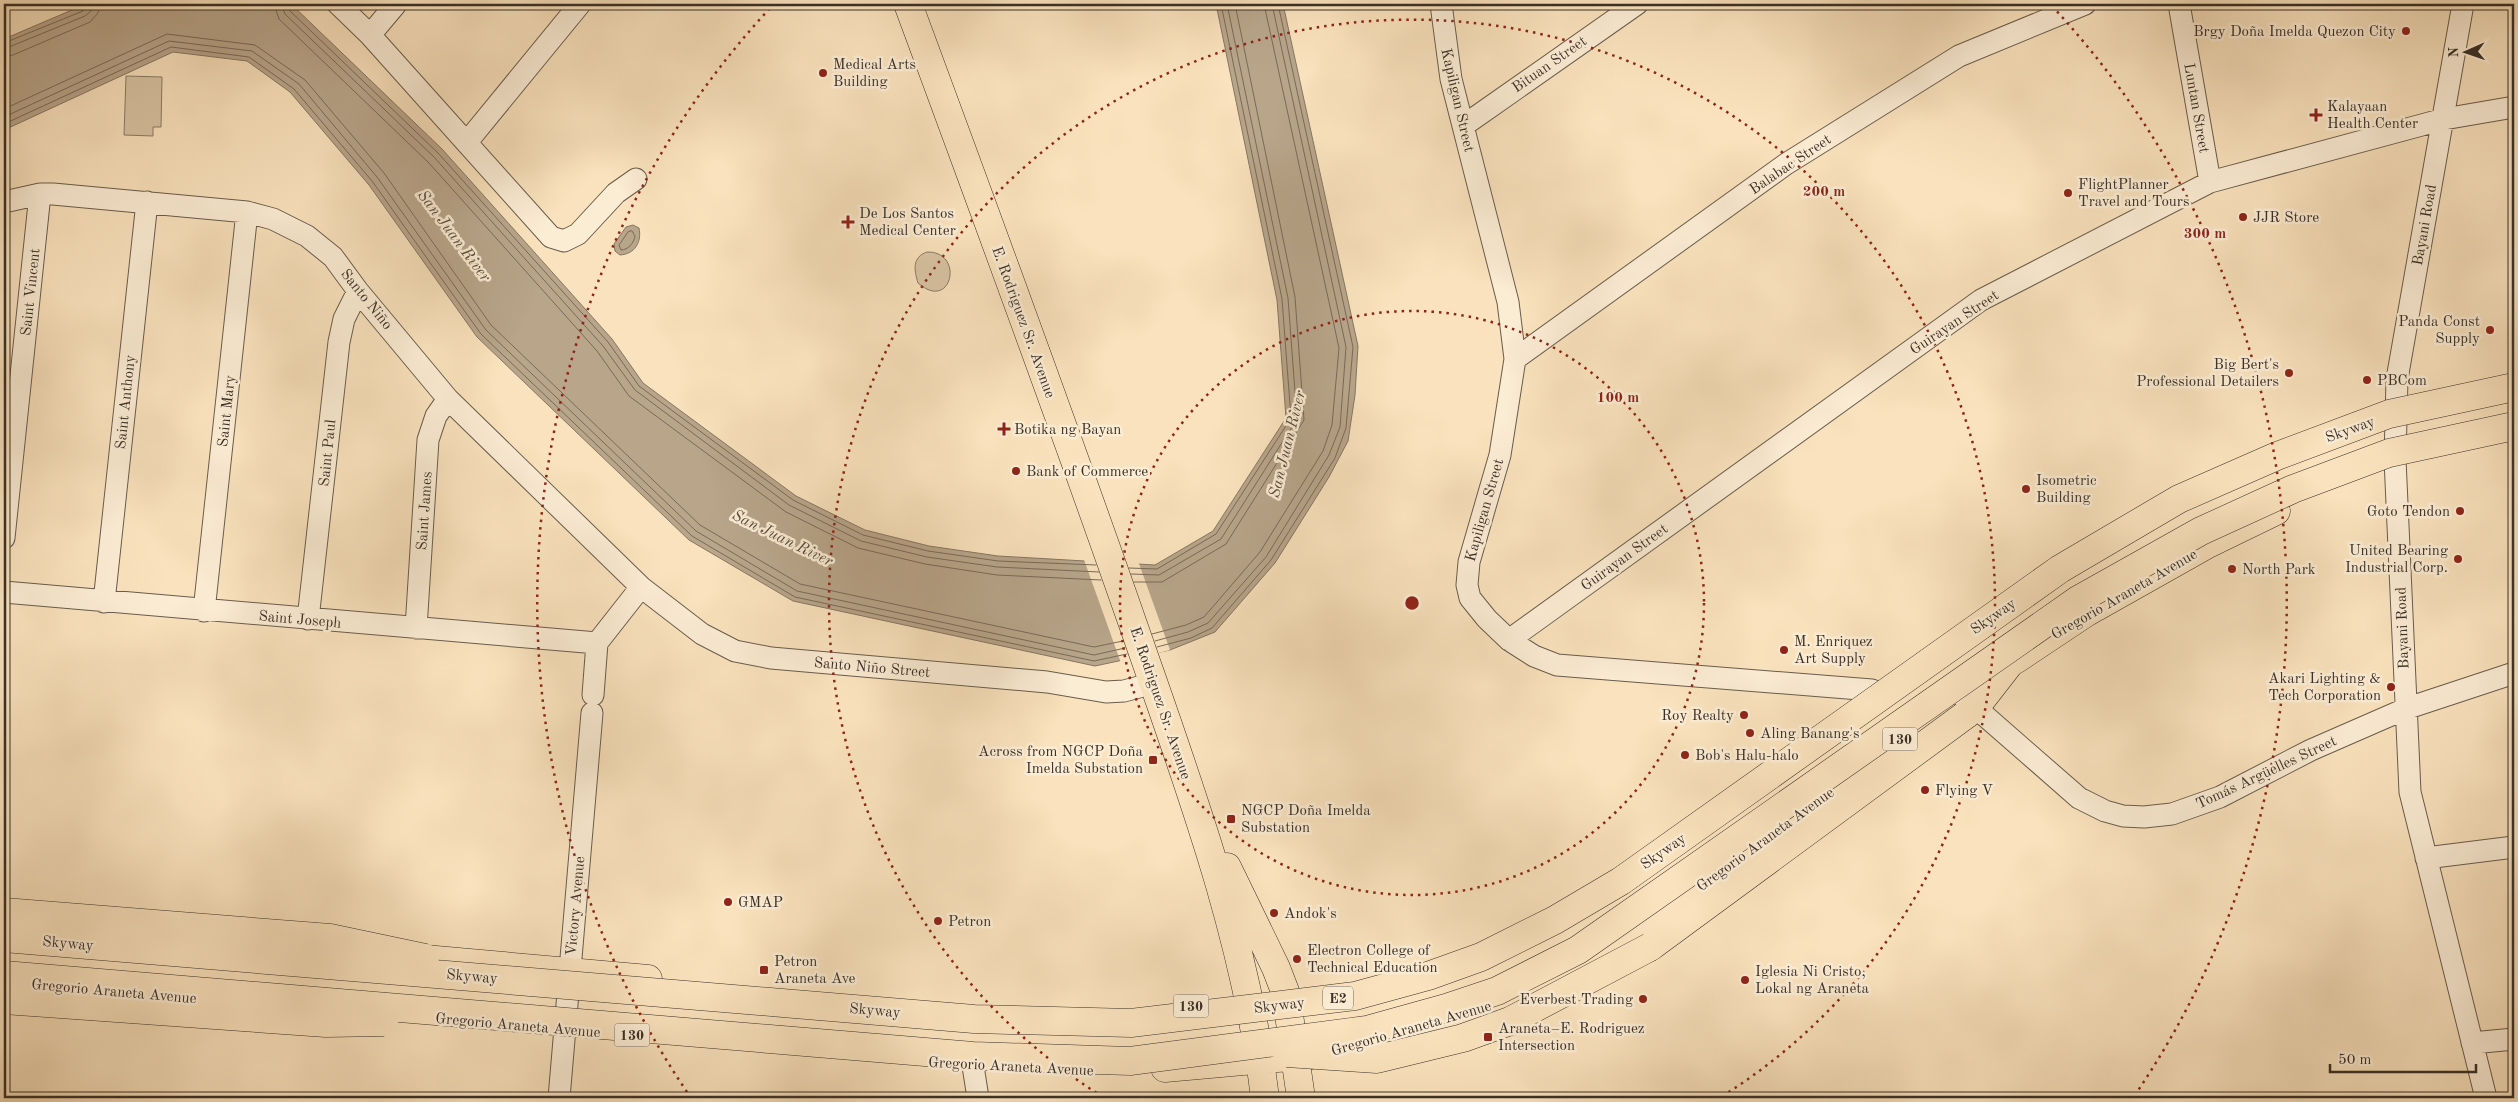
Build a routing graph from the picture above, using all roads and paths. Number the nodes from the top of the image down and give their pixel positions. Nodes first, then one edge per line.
1 (338, 4) edge
2 (396, 4) edge
3 (580, 4) edge
4 (908, 4) edge
5 (1441, 4) edge
6 (1637, 4) edge
7 (2085, 4) edge
8 (2179, 4) edge
9 (2462, 4) edge
10 (370, 35) junction
11 (2514, 107) edge
12 (2444, 119) junction
13 (1463, 126) junction
14 (467, 142) junction
15 (636, 179) dead end
16 (2210, 182) junction
17 (40, 194) junction
18 (4, 202) edge
19 (147, 202) junction
20 (247, 212) junction
21 (358, 291) junction
22 (1515, 359) junction
23 (2514, 381) edge
24 (2514, 387) edge
25 (448, 398) junction
26 (2395, 406) junction
27 (2514, 426) edge
28 (2514, 433) edge
29 (2394, 459) junction
30 (4, 538) edge
31 (641, 587) junction
32 (4, 592) edge
33 (104, 602) junction
34 (204, 611) junction
35 (308, 619) junction
36 (416, 628) junction
37 (1509, 640) junction
38 (597, 643) junction
39 (1149, 671) junction
40 (2514, 673) edge
41 (1872, 690) junction
42 (1968, 701) junction
43 (2405, 709) junction
44 (1198, 810) junction
45 (2514, 847) edge
46 (2426, 858) junction
47 (4, 912) edge
48 (4, 925) edge
49 (4, 938) edge
50 (570, 971) junction
51 (4, 975) edge
52 (4, 982) edge
53 (538, 982) junction
54 (1286, 994) junction
55 (1250, 998) junction
56 (4, 1000) edge
57 (538, 1019) junction
58 (565, 1028) junction
59 (2514, 1039) edge
60 (2472, 1043) junction
61 (1228, 1049) junction
62 (1296, 1057) junction
63 (1261, 1060) junction
64 (973, 1066) junction
65 (559, 1098) edge
66 (978, 1098) edge
67 (1265, 1098) edge
68 (1301, 1098) edge
69 (2486, 1098) edge

1 - 10 street
2 - 10 street
3 - 14 street
4 - 39 main road, E. Rodriguez Sr. Avenue
5 - 13 street, Kapiligan Street
6 - 13 street, Bituan Street
7 - 22 street, Balabac Street
8 - 16 street, Luntan Street
9 - 12 street, Bayani Road
10 - 14 street
11 - 12 street, Guirayan Street
12 - 16 street, Guirayan Street
12 - 26 street, Bayani Road
13 - 22 street, Kapiligan Street
14 - 15 street
16 - 37 street, Guirayan Street
17 - 18 street, Santo Niño
17 - 19 street, Santo Niño
17 - 30 street, Saint Vincent
19 - 20 street, Santo Niño
19 - 33 street, Saint Anthony
20 - 21 street, Santo Niño
20 - 34 street, Saint Mary
21 - 25 street, Santo Niño
21 - 35 street, Saint Paul
22 - 37 street, Kapiligan Street
23 - 26 main road, 130
24 - 53 main road, Skyway / E2, bridge
25 - 31 street, Santo Niño
25 - 36 street, Saint James
26 - 29 street, Bayani Road
26 - 41 main road, 130
27 - 61 main road, E2, bridge
28 - 29 main road, Gregorio Araneta Avenue
29 - 42 main road, Gregorio Araneta Avenue
29 - 43 street, Bayani Road
31 - 38 street
31 - 39 street, Santo Niño Street
32 - 33 street, Saint Joseph
33 - 34 street, Saint Joseph
34 - 35 street, Saint Joseph
35 - 36 street, Saint Joseph
36 - 38 street, Saint Joseph
37 - 41 street, Kapiligan Street
38 - 50 street, Victory Avenue
39 - 44 main road, E. Rodriguez Sr. Avenue
40 - 43 street, Tomás Argüelles Street
41 - 54 main road, 130
42 - 43 street, Tomás Argüelles Street
42 - 61 main road, bridge
42 - 62 main road, Gregorio Araneta Avenue / 130
43 - 46 street, Bayani Road
44 - 54 main road, E. Rodriguez Sr. Avenue
44 - 55 main road, E. Rodriguez Sr. Avenue
45 - 46 street
46 - 60 street, Bayani Road
47 - 53 main road, bridge
48 - 50 main road, 130
49 - 53 main road, Skyway / E2, bridge
50 - 55 main road, 130
50 - 58 street, Victory Avenue
51 - 57 main road, E2, bridge
52 - 58 main road, Gregorio Araneta Avenue / 130
54 - 55 main road, 130
54 - 62 main road, E. Rodriguez Sr. Avenue
55 - 63 main road, E. Rodriguez Sr. Avenue
56 - 57 main road, bridge
57 - 61 main road, E2, bridge
58 - 64 main road, Gregorio Araneta Avenue / 130
58 - 65 street, Victory Avenue
59 - 60 street
60 - 69 street, Bayani Road
62 - 63 main road, Gregorio Araneta Avenue / 130
62 - 68 main road, E. Rodriguez Sr. Avenue
63 - 64 main road, Gregorio Araneta Avenue / 130
63 - 67 main road, E. Rodriguez Sr. Avenue
64 - 66 street

